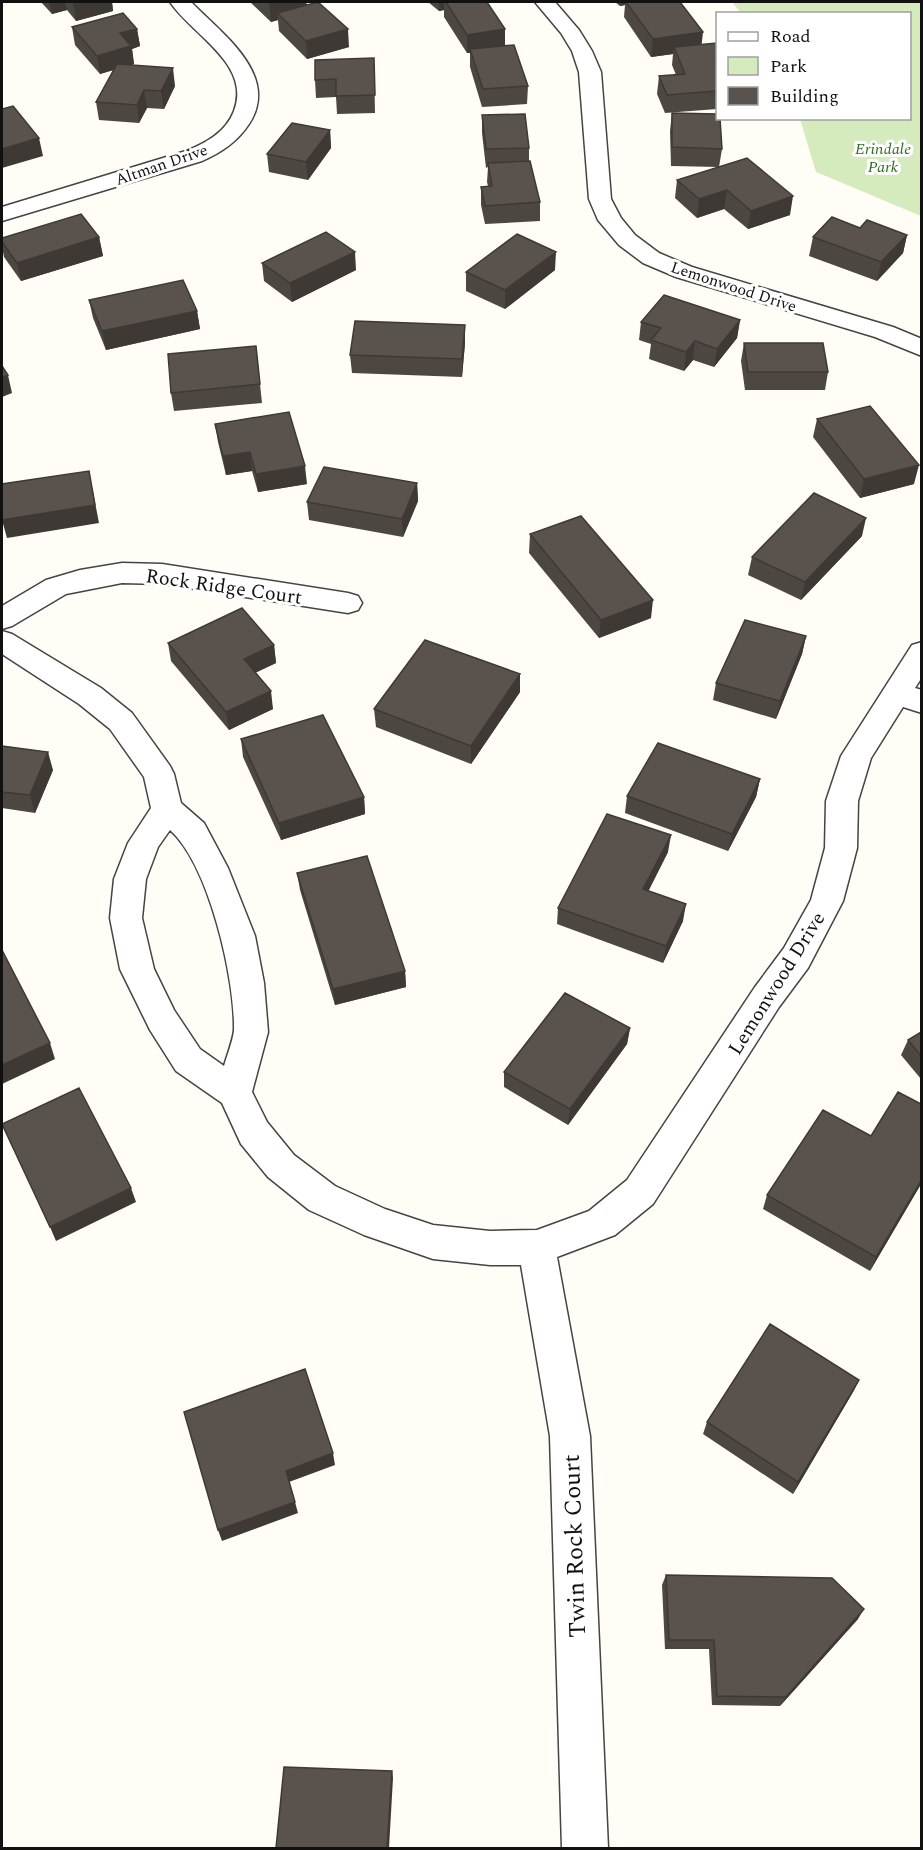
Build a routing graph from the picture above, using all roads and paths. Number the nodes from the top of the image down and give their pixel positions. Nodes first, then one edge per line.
1 (180, 2) edge
2 (545, 2) edge
3 (2, 214) edge
4 (921, 349) edge
5 (348, 603) dead end
6 (2, 620) edge
7 (2, 641) edge
8 (921, 652) edge
9 (908, 697) edge
10 (167, 809) junction
11 (234, 1092) junction
12 (537, 1247) junction
13 (585, 1848) edge

1 - 3 street, Altman Drive
2 - 4 street, Lemonwood Drive
5 - 6 street, Rock Ridge Court
7 - 10 street
8 - 9 street, Lemonwood Drive
9 - 12 street, Lemonwood Drive
10 - 11 street
10 - 11 street
11 - 12 street, Lemonwood Drive
12 - 13 street, Twin Rock Court

